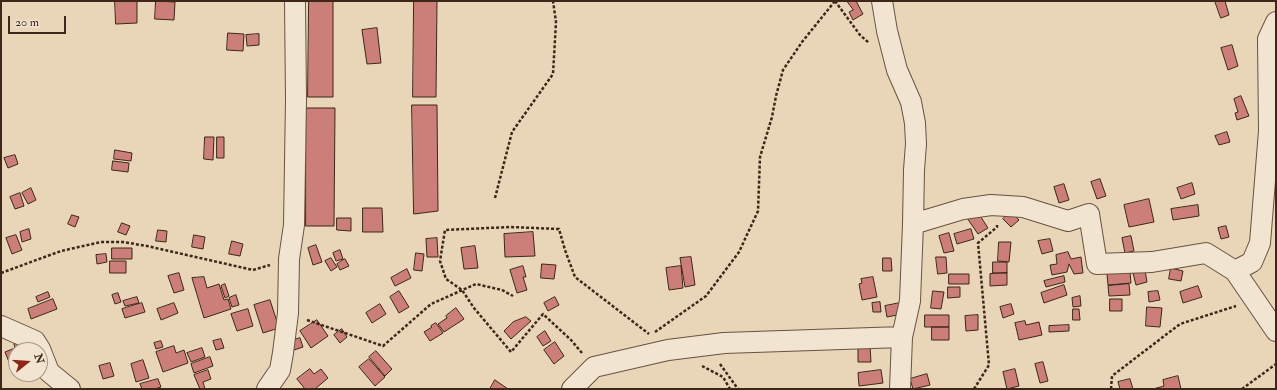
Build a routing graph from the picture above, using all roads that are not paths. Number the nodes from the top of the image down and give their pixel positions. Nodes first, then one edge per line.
1 (295, 1) edge
2 (882, 1) edge
3 (1276, 22) edge
4 (913, 224) junction
5 (1235, 271) junction
6 (1, 326) edge
7 (1276, 331) edge
8 (902, 337) junction
9 (70, 389) edge
10 (267, 389) edge
11 (572, 389) edge
12 (900, 389) edge

1 - 10 street
2 - 4 street
3 - 5 street
4 - 5 street
4 - 8 street
5 - 7 street
6 - 9 street
8 - 11 street
8 - 12 street

